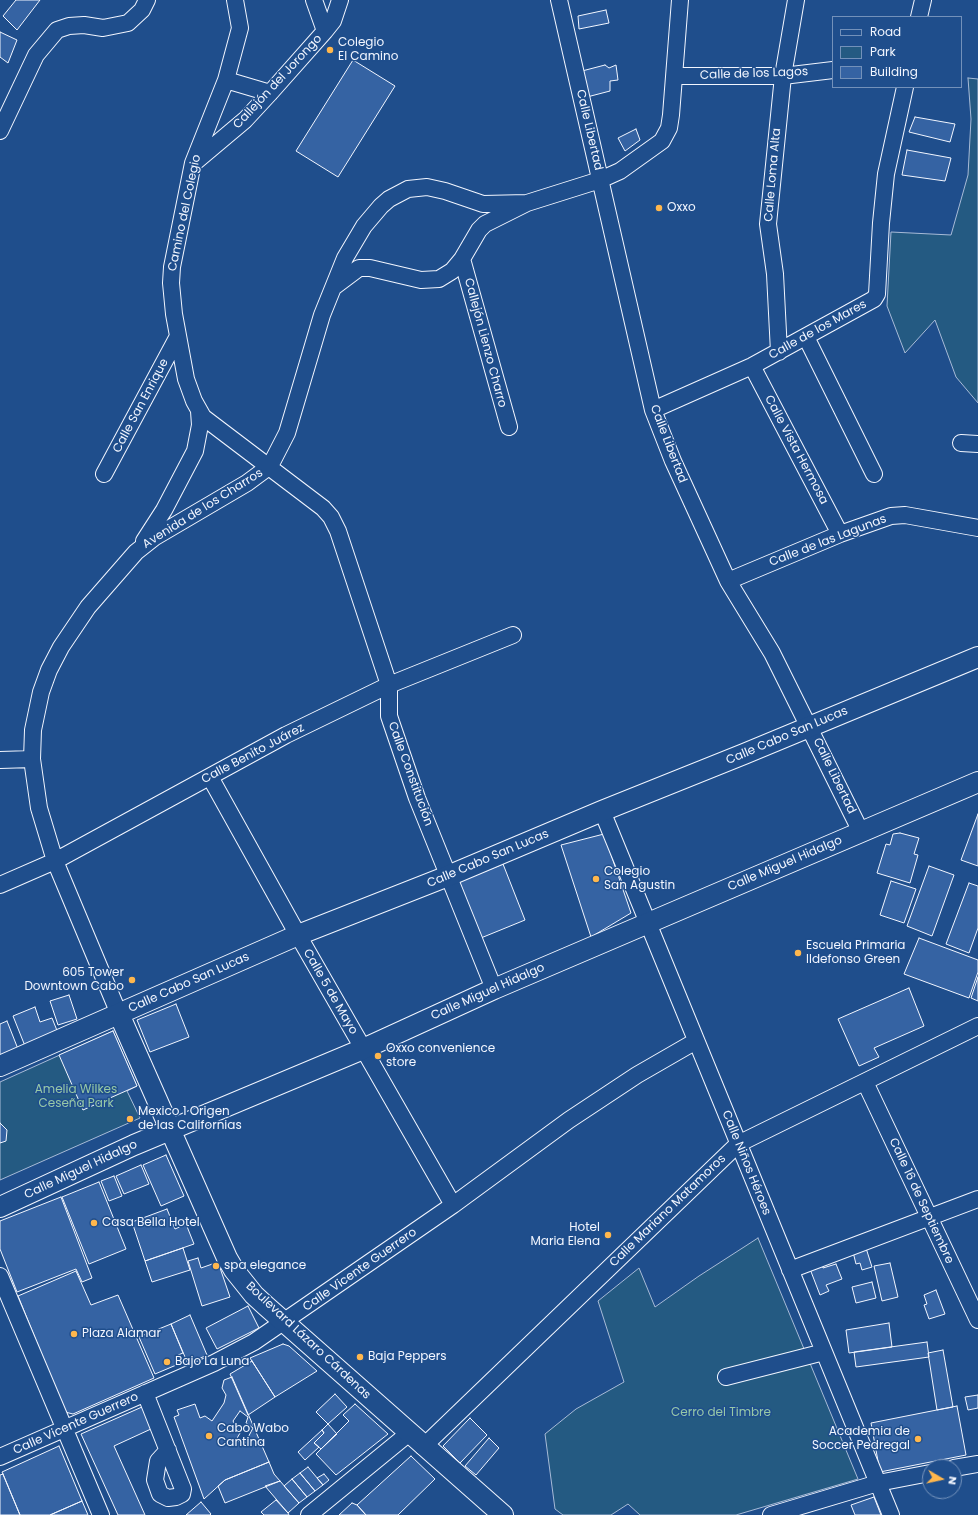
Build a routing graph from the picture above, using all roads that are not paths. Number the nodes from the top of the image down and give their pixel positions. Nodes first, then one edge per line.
1 (147, 0) edge
2 (235, 0) edge
3 (314, 0) edge
4 (340, 0) edge
5 (559, 0) edge
6 (680, 0) edge
7 (796, 0) edge
8 (923, 0) edge
9 (919, 16) edge
10 (325, 31) junction
11 (832, 70) edge
12 (676, 76) junction
13 (782, 76) junction
14 (226, 80) junction
15 (904, 88) edge
16 (270, 93) junction
17 (0, 131) edge
18 (193, 163) junction
19 (600, 180) junction
20 (527, 202) junction
21 (462, 259) junction
22 (334, 286) junction
23 (806, 337) junction
24 (177, 338) junction
25 (779, 352) junction
26 (752, 366) junction
27 (653, 410) junction
28 (199, 411) junction
29 (509, 427) dead end
30 (961, 443) dead end
31 (978, 444) edge
32 (270, 466) junction
33 (104, 474) dead end
34 (874, 474) dead end
35 (978, 528) edge
36 (840, 534) junction
37 (136, 552) junction
38 (728, 581) junction
39 (513, 635) dead end
40 (978, 657) edge
41 (389, 685) junction
42 (810, 726) junction
43 (32, 759) junction
44 (0, 760) edge
45 (210, 777) junction
46 (978, 782) edge
47 (602, 810) junction
48 (861, 832) junction
49 (55, 861) junction
50 (448, 876) junction
51 (0, 885) edge
52 (648, 922) junction
53 (298, 935) junction
54 (494, 989) junction
55 (119, 1014) junction
56 (978, 1026) edge
57 (696, 1041) junction
58 (363, 1049) junction
59 (0, 1066) edge
60 (865, 1082) junction
61 (171, 1130) junction
62 (738, 1144) junction
63 (978, 1199) edge
64 (453, 1205) junction
65 (0, 1207) edge
66 (930, 1219) junction
67 (790, 1270) junction
68 (0, 1276) edge
69 (978, 1320) edge
70 (283, 1322) junction
71 (824, 1352) junction
72 (726, 1377) dead end
73 (145, 1393) junction
74 (64, 1429) junction
75 (408, 1434) junction
76 (423, 1447) junction
77 (168, 1450) dead end
78 (0, 1457) edge
79 (978, 1464) edge
80 (962, 1467) edge
81 (922, 1475) edge
82 (878, 1483) junction
83 (101, 1515) edge
84 (309, 1515) edge
85 (503, 1515) edge
86 (771, 1515) edge
87 (891, 1515) edge

1 - 17 street
2 - 14 street, Camino del Colegio
3 - 10 street, Callejón del Jorongo
4 - 10 street, Callejón del Jorongo
5 - 19 street, Calle Libertad
6 - 12 street, Avenida de los Charros
7 - 13 street, Calle Loma Alta
8 - 9 street
10 - 16 street, Callejón del Jorongo
11 - 13 street, Calle de los Lagos
12 - 13 street, Calle de los Lagos
12 - 19 street, Avenida de los Charros
13 - 25 street, Calle Loma Alta
14 - 16 street
14 - 18 street, Camino del Colegio
15 - 23 street, Calle de los Mares
16 - 18 street, Callejón del Jorongo
18 - 24 street, Camino del Colegio
19 - 20 street, Avenida de los Charros
19 - 27 street, Calle Libertad
20 - 21 street, Avenida de los Charros
20 - 22 street, Avenida de los Charros
21 - 22 street
21 - 29 street, Callejón Lienzo Charro
22 - 32 street, Avenida de los Charros
23 - 25 street, Calle de los Mares
23 - 34 street
24 - 28 street, Camino del Colegio
24 - 33 street, Calle San Enrique
25 - 26 street, Calle de los Mares
26 - 27 street, Calle de los Mares
26 - 36 street, Calle Vista Hermosa
27 - 38 street, Calle Libertad
28 - 32 street, Camino del Colegio
28 - 37 street
30 - 31 street
32 - 37 street, Avenida de los Charros
32 - 41 street, Calle Constitución
35 - 36 street, Calle de las Lagunas
36 - 38 street, Calle de las Lagunas
37 - 43 street, Avenida de los Charros
38 - 42 street, Calle Libertad
39 - 41 street, Calle Benito Juárez
40 - 42 main road, Calle Cabo San Lucas
41 - 45 street, Calle Benito Juárez
41 - 50 street, Calle Constitución
42 - 47 main road, Calle Cabo San Lucas
42 - 48 street, Calle Libertad
43 - 44 street
43 - 49 street, Avenida de los Charros
45 - 49 street, Calle Benito Juárez
45 - 53 street, Calle 5 de Mayo
46 - 48 main road, Calle Miguel Hidalgo
47 - 50 main road, Calle Cabo San Lucas
47 - 52 street, Calle Niños Héroes
48 - 52 main road, Calle Miguel Hidalgo
49 - 51 street, Calle Benito Juárez
49 - 55 street, Boulevard Lázaro Cárdenas
50 - 53 main road, Calle Cabo San Lucas
50 - 54 street, Calle Constitución
52 - 54 main road, Calle Miguel Hidalgo
52 - 57 street, Calle Niños Héroes
53 - 55 main road, Calle Cabo San Lucas
53 - 58 street, Calle 5 de Mayo
54 - 58 main road, Calle Miguel Hidalgo
55 - 59 main road, Calle Cabo San Lucas
55 - 61 main road, Boulevard Lázaro Cárdenas
56 - 60 street, Calle Mariano Matamoros
57 - 62 street, Calle Niños Héroes
57 - 64 street, Calle Vicente Guerrero
58 - 61 main road, Calle Miguel Hidalgo
58 - 64 street, Calle 5 de Mayo
60 - 62 street, Calle Mariano Matamoros
60 - 66 street, Calle 16 de Septiembre
61 - 65 main road, Calle Miguel Hidalgo
61 - 70 main road, Boulevard Lázaro Cárdenas
62 - 67 street, Calle Niños Héroes
62 - 76 street, Calle Mariano Matamoros
63 - 66 street
64 - 70 street, Calle Vicente Guerrero
66 - 67 street
66 - 69 street, Calle 16 de Septiembre
67 - 71 street, Calle Niños Héroes
68 - 74 street
70 - 73 street, Calle Vicente Guerrero
70 - 75 main road, Boulevard Lázaro Cárdenas
71 - 72 street
71 - 82 street, Calle Niños Héroes
73 - 74 street, Calle Vicente Guerrero
73 - 77 street
74 - 78 street, Calle Vicente Guerrero
74 - 83 street
75 - 76 main road, Boulevard Lázaro Cárdenas
75 - 84 street
76 - 85 main road, Boulevard Lázaro Cárdenas
79 - 80 street
81 - 82 street
82 - 86 street
82 - 87 street, Calle Niños Héroes

